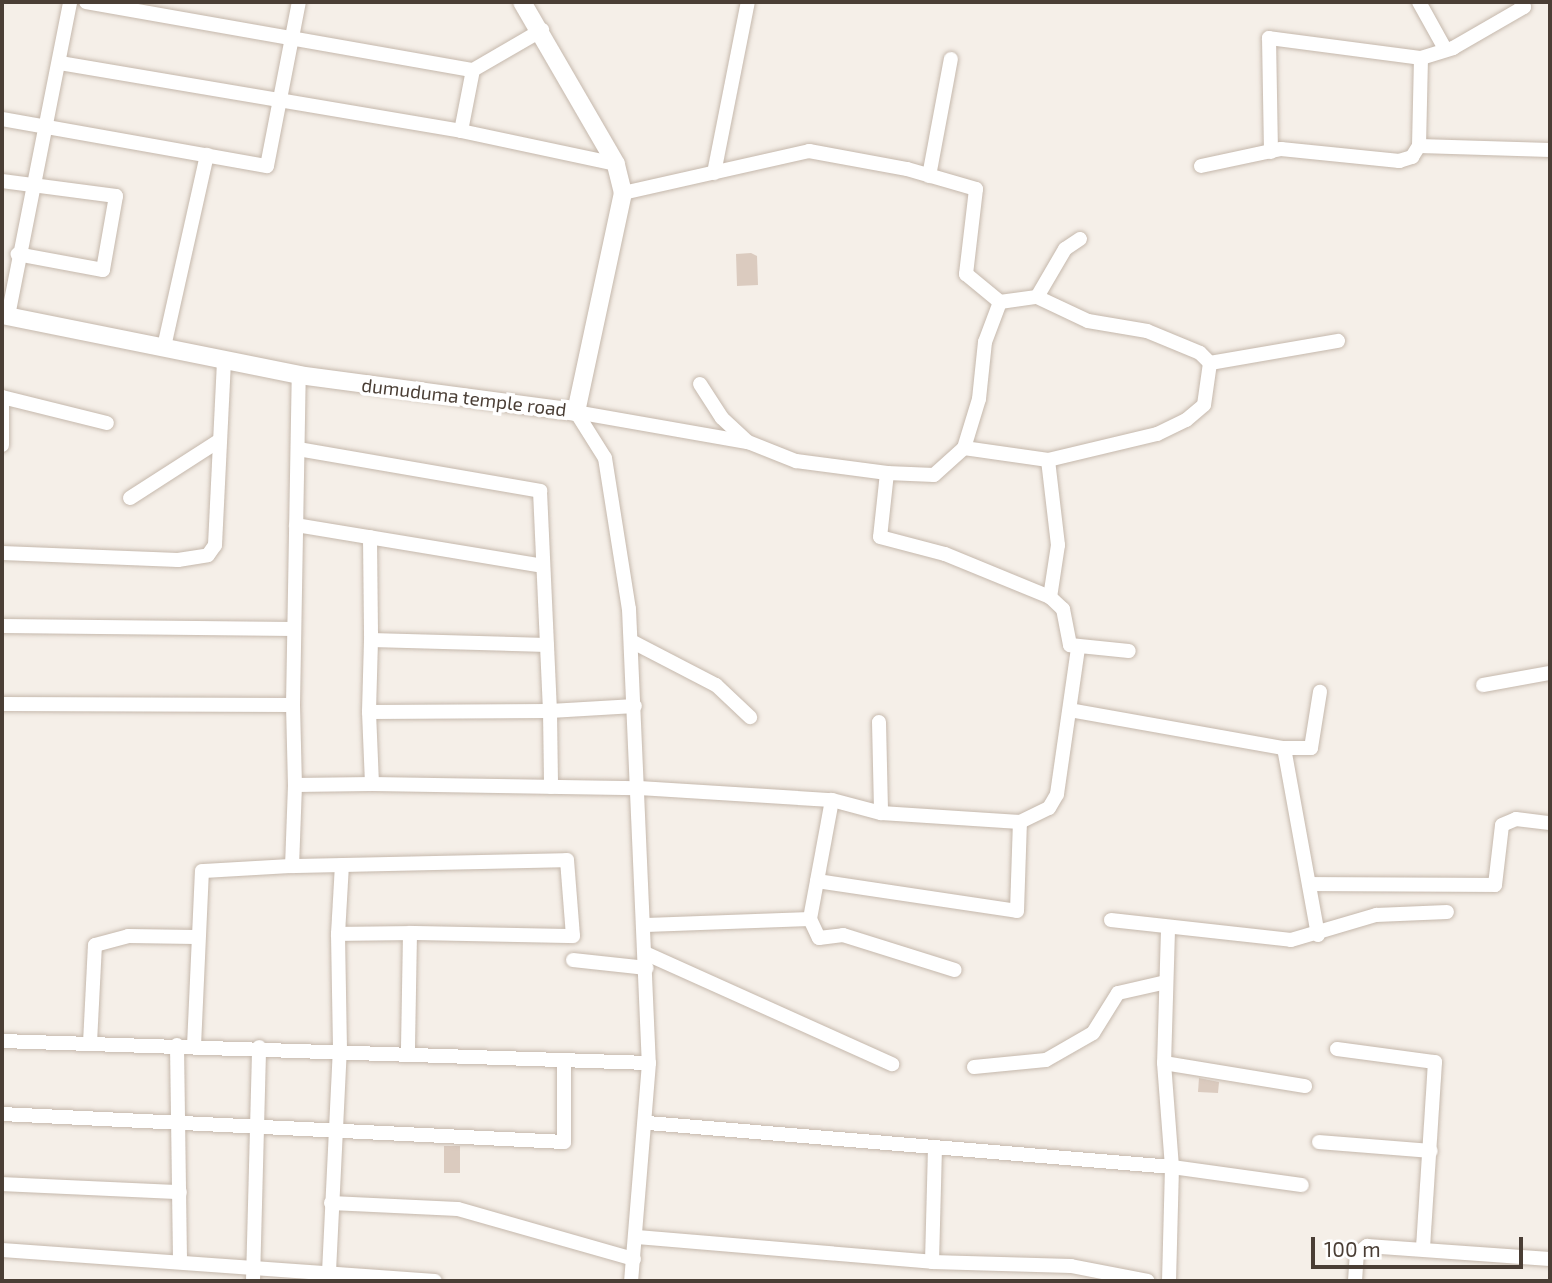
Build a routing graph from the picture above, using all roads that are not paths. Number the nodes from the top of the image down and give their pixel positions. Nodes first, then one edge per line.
1 (70, 2) edge
2 (86, 2) edge
3 (299, 2) edge
4 (523, 2) edge
5 (748, 2) edge
6 (1419, 2) edge
7 (1521, 2) edge
8 (542, 30) junction
9 (293, 38) junction
10 (1445, 49) junction
11 (1421, 58) junction
12 (951, 59) dead end
13 (60, 63) junction
14 (473, 70) junction
15 (280, 101) junction
16 (2, 119) edge
17 (49, 126) junction
18 (461, 131) junction
19 (1419, 146) junction
20 (1550, 150) edge
21 (1271, 152) junction
22 (207, 155) junction
23 (616, 164) junction
24 (1201, 166) dead end
25 (714, 173) junction
26 (929, 176) junction
27 (2, 181) edge
28 (32, 185) junction
29 (623, 193) junction
30 (1080, 239) dead end
31 (17, 254) junction
32 (1037, 297) junction
33 (1000, 302) junction
34 (5, 315) edge
35 (1338, 341) dead end
36 (164, 347) junction
37 (224, 360) junction
38 (1210, 363) junction
39 (299, 376) junction
40 (701, 384) dead end
41 (2, 397) edge
42 (576, 412) junction
43 (107, 423) dead end
44 (220, 440) junction
45 (748, 442) junction
46 (2, 445) edge
47 (964, 448) junction
48 (298, 449) junction
49 (1048, 460) junction
50 (887, 473) junction
51 (130, 498) dead end
52 (296, 525) junction
53 (370, 537) junction
54 (2, 553) edge
55 (543, 566) junction
56 (1050, 597) junction
57 (2, 626) edge
58 (294, 629) junction
59 (371, 640) junction
60 (631, 641) junction
61 (547, 645) junction
62 (1078, 648) junction
63 (1129, 651) dead end
64 (1550, 673) edge
65 (1483, 685) dead end
66 (1320, 692) dead end
67 (2, 704) edge
68 (293, 705) junction
69 (635, 706) junction
70 (1070, 710) junction
71 (550, 711) junction
72 (369, 712) junction
73 (750, 717) dead end
74 (879, 722) dead end
75 (1284, 748) junction
76 (372, 784) junction
77 (295, 785) junction
78 (551, 787) junction
79 (639, 788) junction
80 (832, 800) junction
81 (881, 813) junction
82 (1020, 822) junction
83 (1550, 823) edge
84 (342, 865) junction
85 (292, 866) junction
86 (817, 881) junction
87 (1308, 884) junction
88 (1447, 912) dead end
89 (810, 919) junction
90 (1111, 920) dead end
91 (646, 925) junction
92 (1168, 930) junction
93 (410, 933) junction
94 (338, 934) junction
95 (1318, 935) junction
96 (195, 937) junction
97 (573, 960) dead end
98 (647, 961) junction
99 (955, 970) dead end
100 (1166, 982) junction
101 (2, 1041) edge
102 (90, 1043) junction
103 (177, 1045) junction
104 (194, 1046) junction
105 (259, 1047) junction
106 (340, 1049) junction
107 (1337, 1049) dead end
108 (408, 1053) junction
109 (564, 1060) junction
110 (649, 1063) junction
111 (1164, 1063) junction
112 (892, 1064) dead end
113 (974, 1067) dead end
114 (1305, 1086) dead end
115 (2, 1114) edge
116 (648, 1123) junction
117 (179, 1124) junction
118 (259, 1126) junction
119 (333, 1130) junction
120 (1319, 1142) dead end
121 (935, 1147) junction
122 (1431, 1151) junction
123 (1171, 1167) junction
124 (2, 1184) edge
125 (1302, 1185) dead end
126 (180, 1192) junction
127 (331, 1203) junction
128 (637, 1237) junction
129 (1423, 1249) junction
130 (2, 1250) edge
131 (634, 1259) junction
132 (1550, 1259) edge
133 (180, 1262) junction
134 (932, 1262) junction
135 (329, 1272) junction
136 (254, 1274) edge
137 (435, 1281) edge
138 (631, 1281) edge
139 (1148, 1281) edge
140 (1170, 1281) edge
141 (1354, 1281) edge

1 - 13 street
2 - 9 street
3 - 9 street
4 - 8 street, dumuduma temple road
5 - 25 street
6 - 10 street
7 - 10 street
8 - 14 street
8 - 23 street, dumuduma temple road
9 - 14 street
9 - 15 street
10 - 11 street
11 - 19 street
11 - 21 street
12 - 26 street
13 - 15 street
13 - 17 street
14 - 18 street
15 - 18 street
15 - 22 street
16 - 17 street
17 - 22 street
17 - 28 street
18 - 23 street
19 - 20 street
19 - 21 street
21 - 24 street
22 - 36 street
23 - 29 street, dumuduma temple road
25 - 26 street
25 - 29 street
26 - 33 street
27 - 28 street
28 - 31 street
28 - 31 street
29 - 42 street, dumuduma temple road
30 - 32 street
31 - 34 street
32 - 33 street
32 - 38 street
33 - 47 street
34 - 36 street, dumuduma temple road
35 - 38 street
36 - 37 street, dumuduma temple road
37 - 39 street, dumuduma temple road
37 - 44 street
38 - 49 street
39 - 42 street, dumuduma temple road
39 - 48 street
40 - 45 street
41 - 43 street
41 - 46 street
42 - 45 street
42 - 60 street
44 - 51 street
44 - 54 street
45 - 50 street
47 - 49 street
47 - 50 street
48 - 52 street
48 - 55 street
49 - 56 street
50 - 56 street
52 - 53 street
52 - 58 street
53 - 55 street
53 - 59 street
55 - 61 street
56 - 62 street
57 - 58 street
58 - 68 street
59 - 61 street
59 - 72 street
60 - 69 street
60 - 73 street
61 - 71 street
62 - 63 street
62 - 70 street
64 - 65 street
66 - 75 street
67 - 68 street
68 - 77 street
69 - 71 street
69 - 79 street
70 - 75 street
70 - 82 street
71 - 72 street
71 - 78 street
72 - 76 street
74 - 81 street
75 - 87 street
76 - 77 street
76 - 78 street
77 - 85 street
78 - 79 street
79 - 80 street
79 - 91 street
80 - 81 street
80 - 86 street
81 - 82 street
82 - 86 street
83 - 87 street
84 - 85 street
84 - 93 street
84 - 94 street
85 - 96 street
86 - 89 street
87 - 95 street
88 - 95 street
89 - 91 street
89 - 99 street
90 - 92 street
91 - 98 street
92 - 95 street
92 - 100 street
93 - 94 street
93 - 108 street
94 - 106 street
96 - 102 street
96 - 104 street
97 - 98 street
98 - 110 street
98 - 112 street
100 - 111 street
100 - 113 street
101 - 102 street
102 - 103 street
103 - 104 street
103 - 117 street
104 - 105 street
105 - 106 street
105 - 118 street
106 - 108 street
106 - 119 street
107 - 122 street
108 - 109 street
109 - 110 street
109 - 119 street
110 - 116 street
111 - 114 street
111 - 123 street
115 - 117 street
116 - 121 street
116 - 128 street
117 - 118 street
117 - 126 street
118 - 119 street
118 - 136 street
119 - 127 street
120 - 122 street
121 - 123 street
121 - 134 street
122 - 129 street
123 - 125 street
123 - 140 street
124 - 126 street
126 - 133 street
127 - 131 street
127 - 135 street
128 - 131 street
128 - 134 street
129 - 132 street
129 - 141 street
130 - 133 street
131 - 138 street
133 - 136 street
134 - 139 street
135 - 136 street
135 - 137 street

